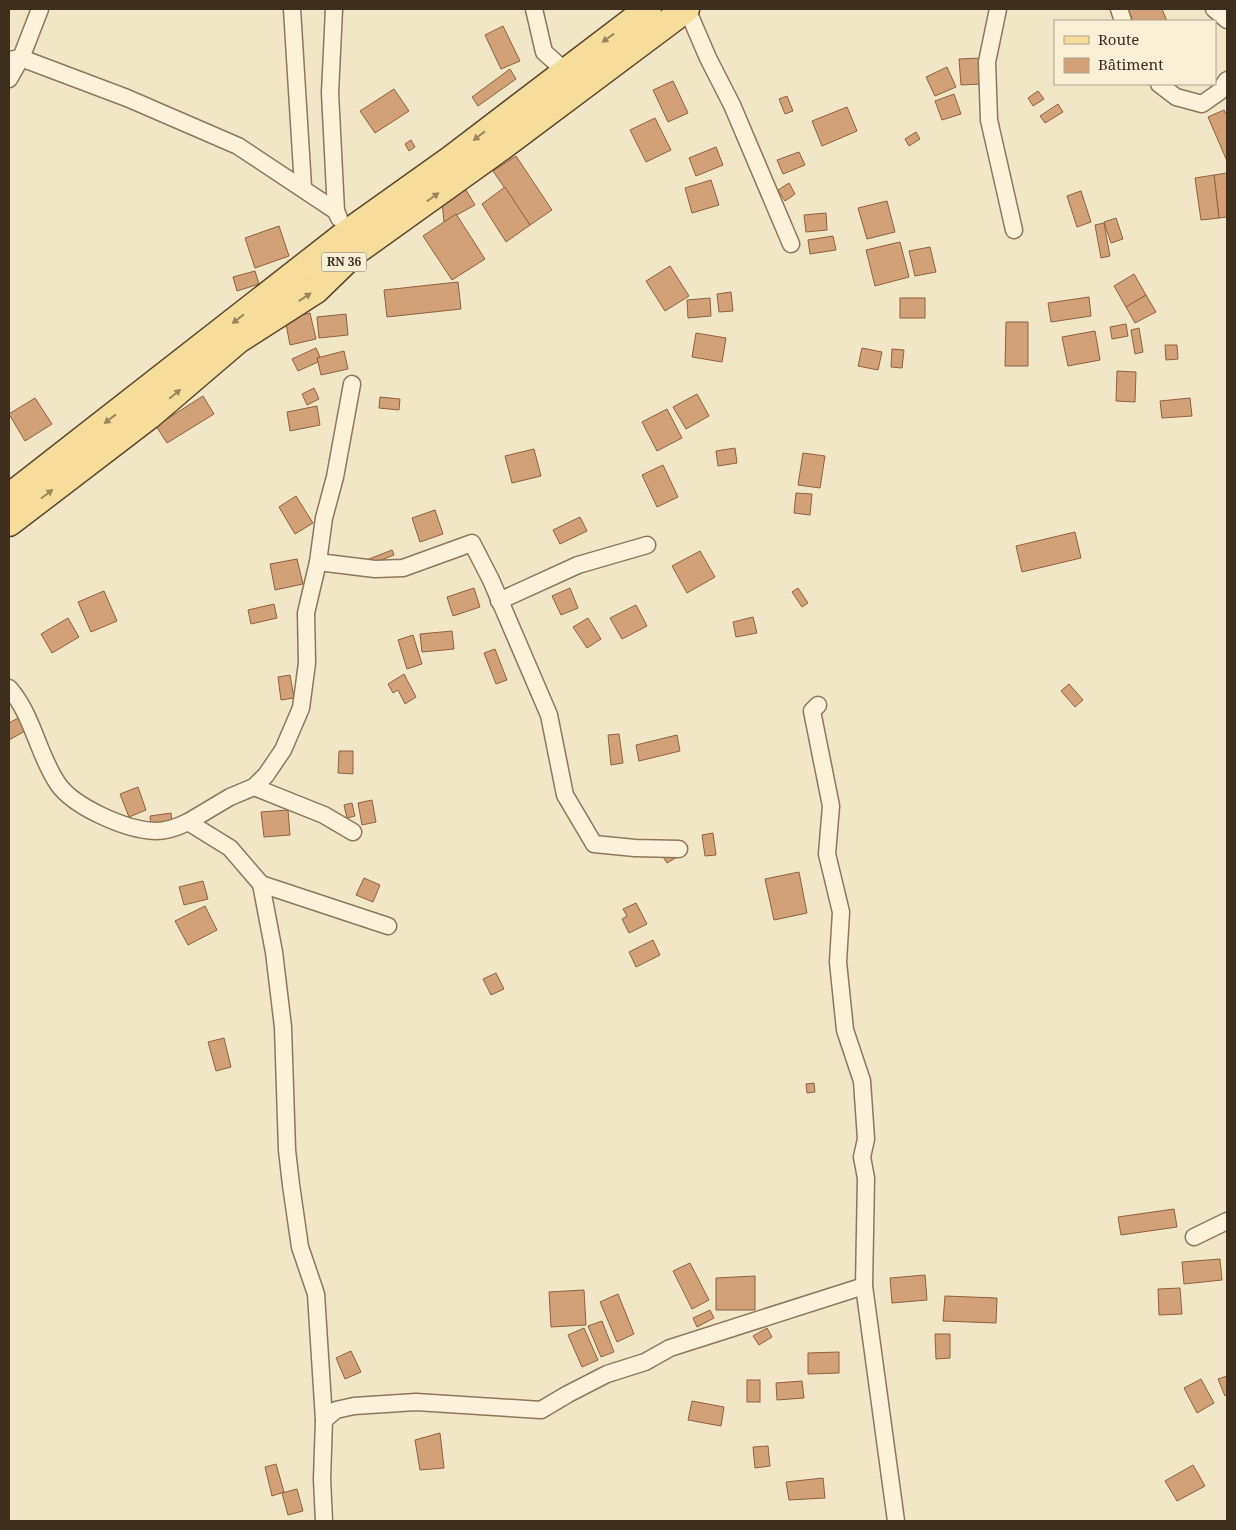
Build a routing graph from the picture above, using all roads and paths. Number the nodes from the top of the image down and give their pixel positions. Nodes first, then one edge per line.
1 (40, 9) edge
2 (292, 9) edge
3 (334, 9) edge
4 (534, 9) edge
5 (648, 9) edge
6 (686, 9) edge
7 (998, 9) edge
8 (1214, 9) edge
9 (1227, 20) edge
10 (15, 59) edge
11 (564, 70) junction
12 (9, 78) edge
13 (1227, 80) edge
14 (1160, 85) edge
15 (303, 187) junction
16 (342, 222) junction
17 (1014, 230) dead end
18 (791, 244) dead end
19 (352, 384) dead end
20 (9, 497) edge
21 (9, 523) edge
22 (647, 545) dead end
23 (318, 562) junction
24 (499, 601) junction
25 (9, 688) edge
26 (818, 705) dead end
27 (254, 787) junction
28 (188, 822) junction
29 (353, 832) dead end
30 (679, 848) dead end
31 (261, 884) junction
32 (388, 926) dead end
33 (1227, 1221) edge
34 (1194, 1237) dead end
35 (864, 1286) junction
36 (324, 1420) junction
37 (324, 1521) edge
38 (896, 1521) edge

1 - 10 street
2 - 15 street
3 - 16 street
4 - 11 street
5 -> 11 main road, RN 36
6 - 18 street
21 -> 6 main road, RN 36
7 - 17 street
8 - 9 street
10 - 12 street
10 - 15 street
11 -> 16 main road, RN 36
13 - 14 street
15 - 16 street
16 -> 20 main road, RN 36
19 - 23 street
22 - 24 street
23 - 24 street
23 - 27 street
24 - 30 street
25 - 28 street
26 - 35 street
27 - 28 street
27 - 29 street
28 - 31 street
31 - 32 street
31 - 36 street
33 - 34 street
35 - 36 street
35 - 38 street
36 - 37 street

